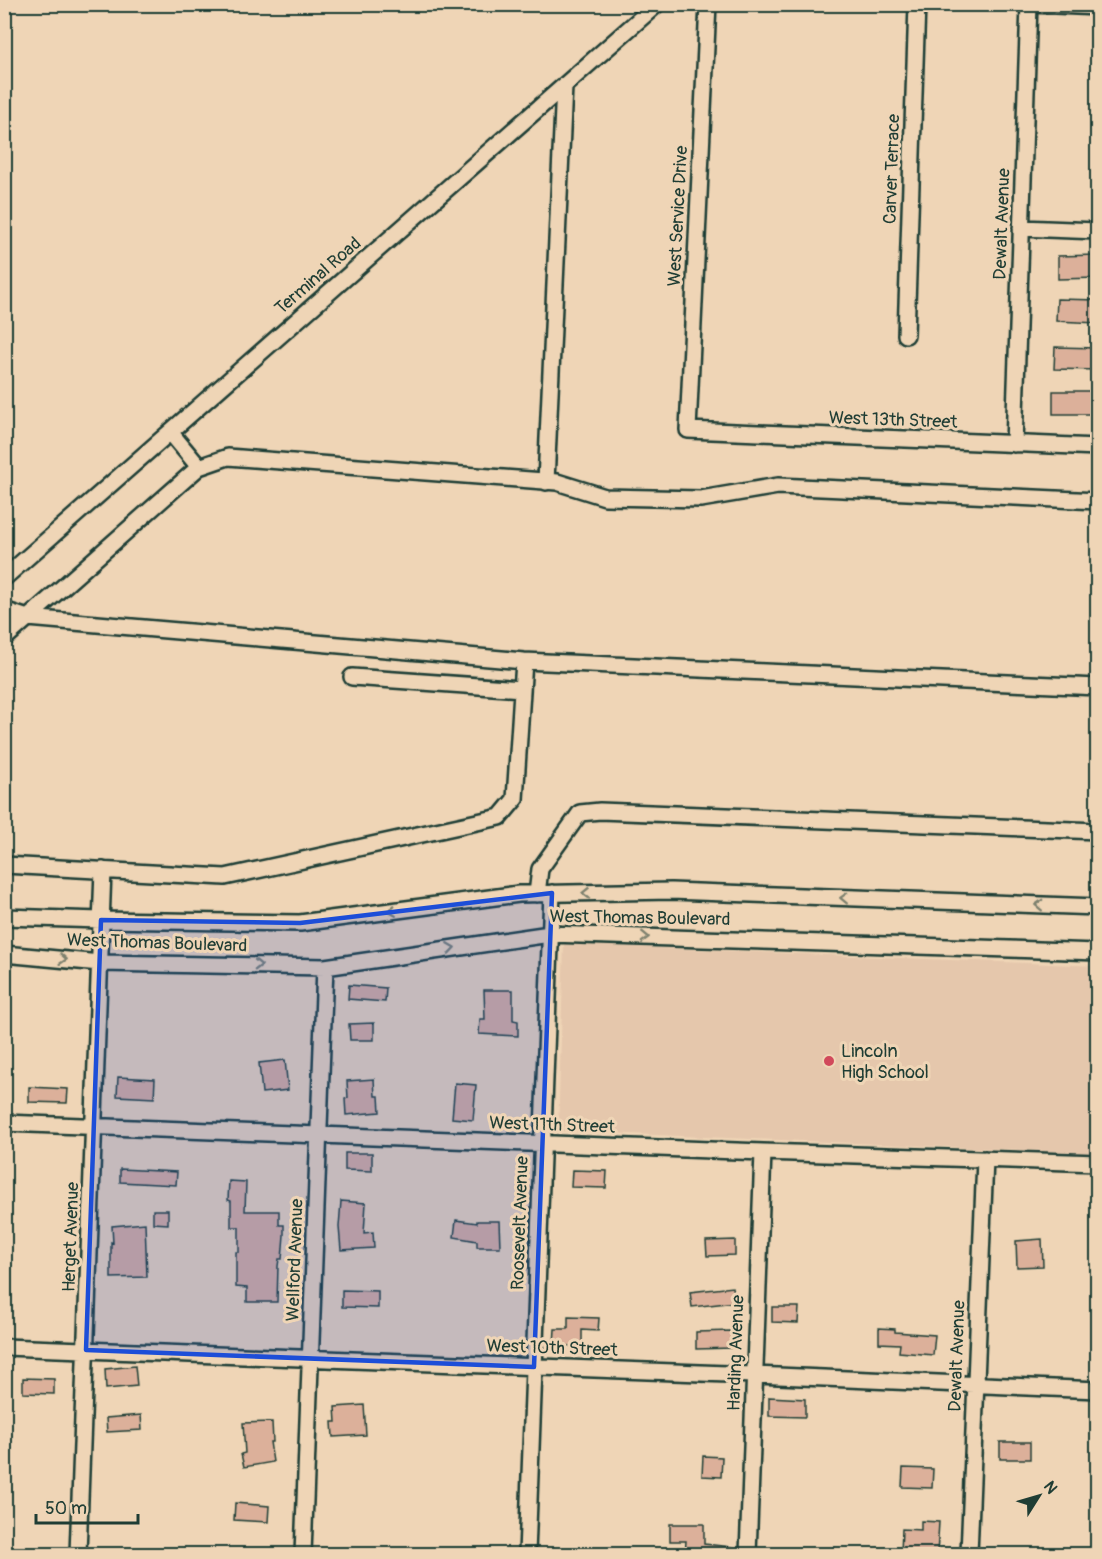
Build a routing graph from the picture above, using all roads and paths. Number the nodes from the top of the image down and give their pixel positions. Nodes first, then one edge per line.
1 (657, 4) edge
2 (708, 4) edge
3 (917, 4) edge
4 (1031, 4) edge
5 (1098, 7) edge
6 (564, 86) junction
7 (1021, 228) junction
8 (1098, 231) edge
9 (906, 335) dead end
10 (688, 430) joint
11 (170, 432) junction
12 (1014, 444) junction
13 (1098, 447) edge
14 (199, 466) junction
15 (546, 482) junction
16 (1098, 501) edge
17 (4, 578) edge
18 (4, 610) edge
19 (28, 618) junction
20 (4, 639) edge
21 (524, 661) junction
22 (352, 677) dead end
23 (1098, 687) edge
24 (522, 689) junction
25 (1098, 831) edge
26 (4, 864) edge
27 (103, 870) junction
28 (545, 894) junction
29 (1098, 907) edge
30 (4, 917) edge
31 (101, 920) junction
32 (550, 934) junction
33 (1098, 952) edge
34 (4, 954) edge
35 (100, 963) junction
36 (325, 967) junction
37 (4, 1123) edge
38 (94, 1127) junction
39 (319, 1136) junction
40 (543, 1144) junction
41 (763, 1152) junction
42 (985, 1159) junction
43 (1098, 1163) edge
44 (4, 1347) edge
45 (86, 1350) junction
46 (310, 1360) junction
47 (534, 1367) junction
48 (754, 1375) junction
49 (976, 1385) junction
50 (1098, 1390) edge
51 (78, 1554) edge
52 (303, 1554) edge
53 (528, 1554) edge
54 (748, 1554) edge
55 (969, 1554) edge

1 - 6 street, Terminal Road
2 - 10 street, West Service Drive
3 - 9 street, Carver Terrace
4 - 5 street
4 - 7 street, Dewalt Avenue
6 - 11 street, Terminal Road
6 - 15 street
7 - 8 street
7 - 12 street, Dewalt Avenue
10 - 12 street, West 13th Street
11 - 14 street
11 - 17 street, Terminal Road
12 - 13 street, West 13th Street
14 - 15 street
14 - 19 street
15 - 16 street
18 - 19 street
19 - 20 street
19 - 21 street
21 - 23 street
21 - 24 street
22 - 24 street
24 - 27 street
25 - 28 street, Roosevelt Avenue
26 - 27 street
27 - 31 street, Herget Avenue
29 -> 28 street, West Thomas Boulevard
28 -> 31 street, West Thomas Boulevard
28 - 32 street, Roosevelt Avenue
30 - 31 street, West Thomas Boulevard
31 - 35 street, Herget Avenue
32 -> 33 street, West Thomas Boulevard
36 -> 32 street, West Thomas Boulevard
32 - 40 street, Roosevelt Avenue
34 -> 35 street, West Thomas Boulevard
35 -> 36 street, West Thomas Boulevard
35 - 38 street, Herget Avenue
36 - 39 street, Wellford Avenue
37 - 38 street, West 11th Street
38 - 39 street, West 11th Street
38 - 45 street, Herget Avenue
39 - 40 street, West 11th Street
39 - 46 street, Wellford Avenue
40 - 41 street, West 11th Street
40 - 47 street, Roosevelt Avenue
41 - 42 street, West 11th Street
41 - 48 street, Harding Avenue
42 - 43 street, West 11th Street
42 - 49 street, Dewalt Avenue
44 - 45 street, West 10th Street
45 - 46 street, West 10th Street
45 - 51 street, Herget Avenue
46 - 47 street, West 10th Street
46 - 52 street, Wellford Avenue
47 - 48 street, West 10th Street
47 - 53 street, Roosevelt Avenue
48 - 49 street, West 10th Street
48 - 54 street, Harding Avenue
49 - 50 street, West 10th Street
49 - 55 street, Dewalt Avenue

